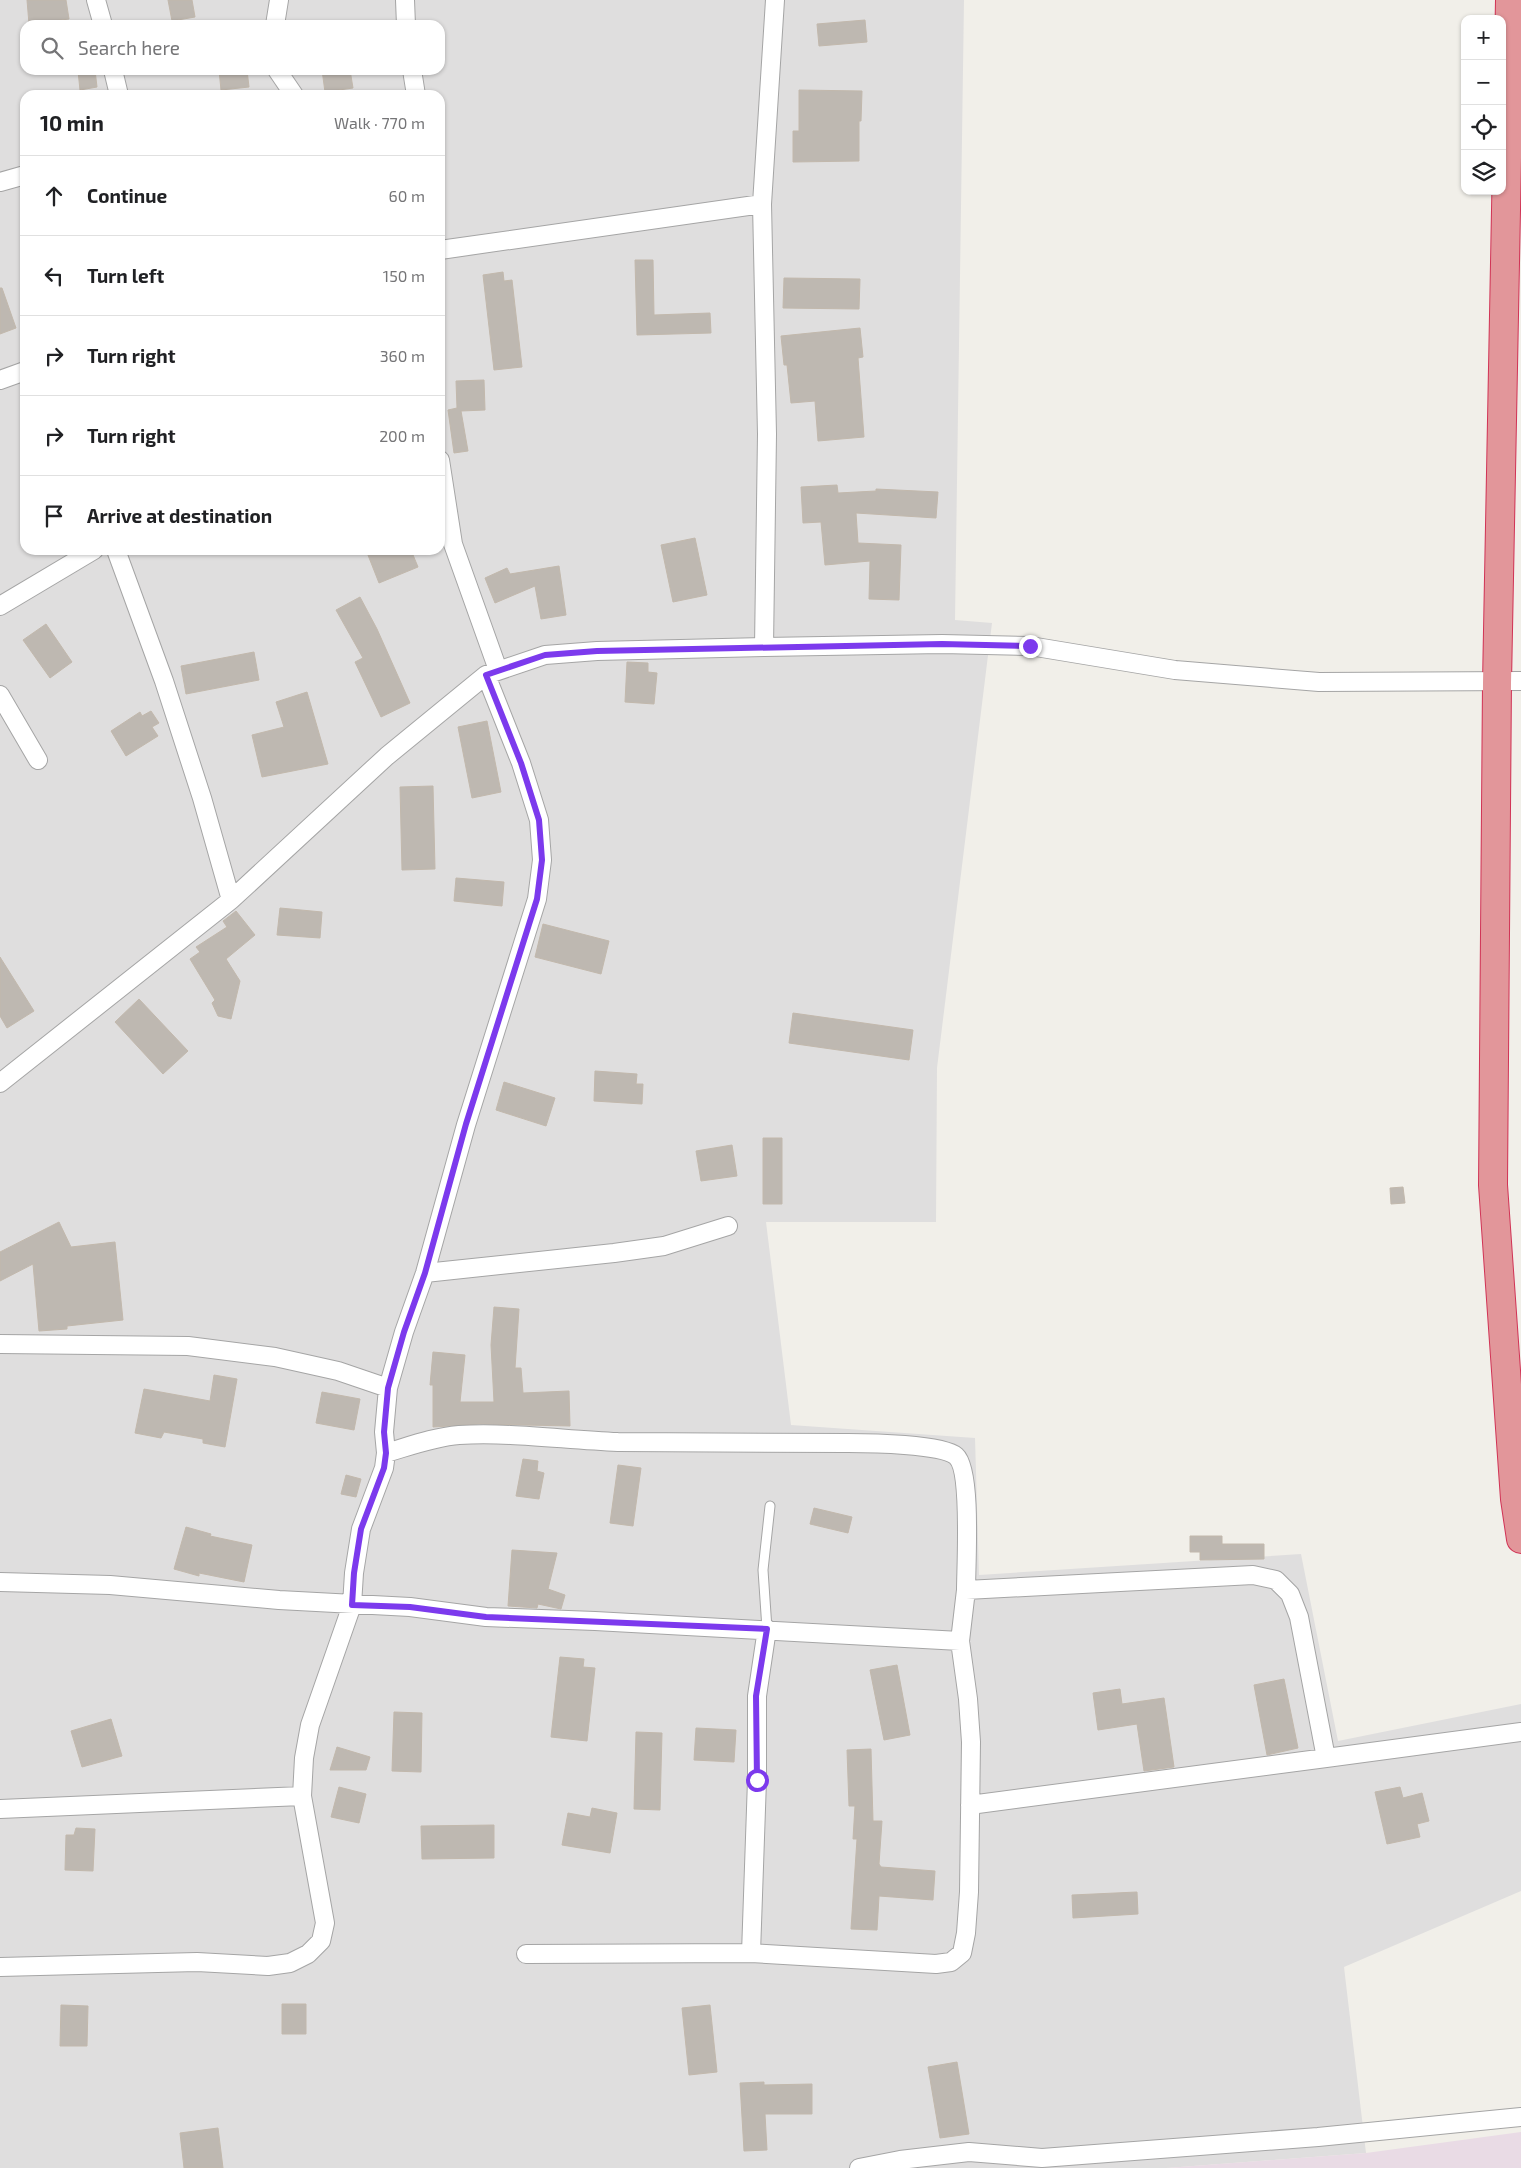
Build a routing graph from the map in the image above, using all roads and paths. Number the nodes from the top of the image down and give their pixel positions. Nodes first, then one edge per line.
1 (96, 0) edge
2 (279, 0) edge
3 (405, 0) edge
4 (775, 0) edge
5 (1510, 0) edge
6 (102, 20) edge
7 (276, 20) edge
8 (406, 20) edge
9 (114, 75) edge
10 (280, 75) edge
11 (413, 75) edge
12 (118, 90) edge
13 (291, 90) edge
14 (415, 90) edge
15 (20, 176) edge
16 (0, 182) edge
17 (762, 204) junction
18 (445, 249) edge
19 (20, 373) edge
20 (0, 380) edge
21 (445, 492) edge
22 (86, 555) edge
23 (118, 555) edge
24 (0, 606) edge
25 (764, 647) junction
26 (492, 672) junction
27 (1509, 682) edge
28 (0, 695) edge
29 (38, 760) dead end
30 (231, 900) junction
31 (0, 1083) edge
32 (728, 1226) dead end
33 (425, 1273) junction
34 (0, 1344) edge
35 (388, 1388) junction
36 (386, 1453) junction
37 (770, 1506) dead end
38 (1521, 1539) edge
39 (0, 1582) edge
40 (966, 1590) junction
41 (352, 1605) junction
42 (767, 1629) junction
43 (960, 1641) junction
44 (1521, 1732) edge
45 (1326, 1758) junction
46 (302, 1796) junction
47 (970, 1805) junction
48 (0, 1809) edge
49 (752, 1953) junction
50 (526, 1954) dead end
51 (0, 1967) edge
52 (1521, 2117) edge
53 (858, 2168) edge

1 - 6 street
2 - 7 street
3 - 8 street
4 - 17 street
5 - 27 highway
9 - 12 street
10 - 13 street
11 - 14 street
15 - 16 street
17 - 18 street
17 - 25 street
19 - 20 street
21 - 26 street
22 - 24 street
23 - 30 street
25 - 26 street
25 - 27 street
26 - 30 street
26 - 33 street
27 - 38 highway
28 - 29 street
30 - 31 street
32 - 33 street
33 - 35 street
34 - 35 street
35 - 36 street
36 - 40 street
36 - 41 street
37 - 42 lane
39 - 41 street
40 - 43 street
40 - 45 street
41 - 42 street
41 - 46 street
42 - 43 street
42 - 49 street
43 - 47 street
44 - 45 street
45 - 47 street
46 - 48 street
46 - 51 street
47 - 49 street
49 - 50 street
52 - 53 street

